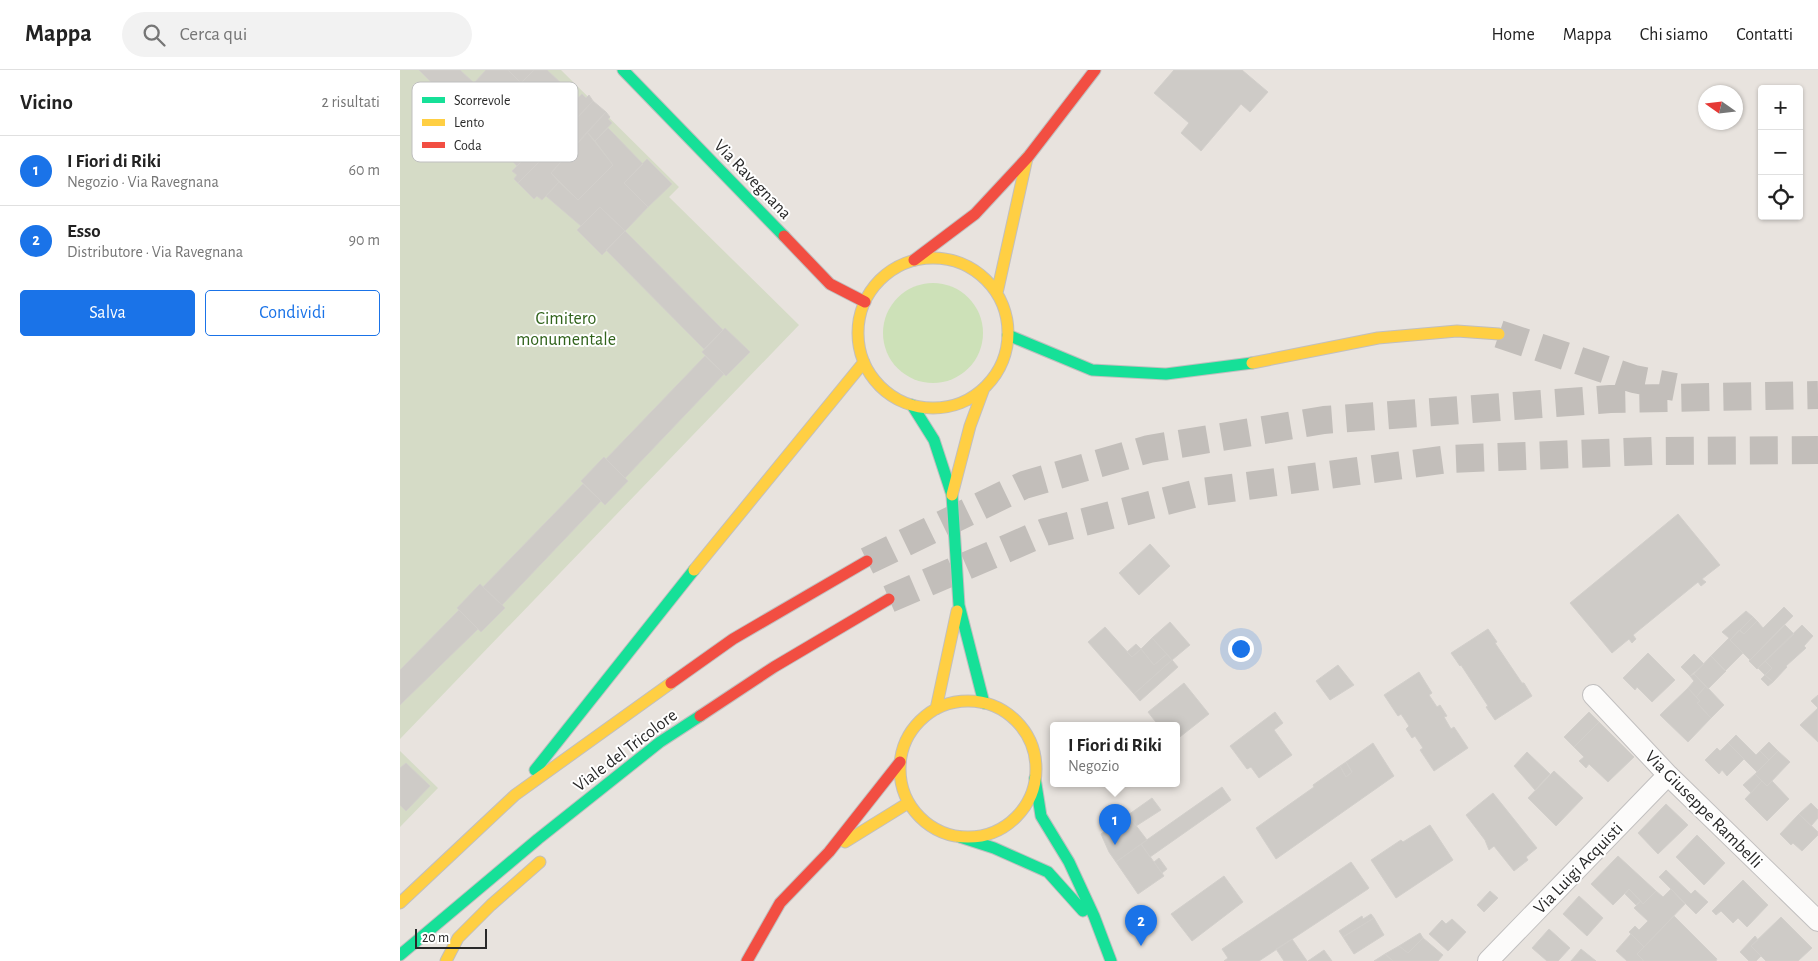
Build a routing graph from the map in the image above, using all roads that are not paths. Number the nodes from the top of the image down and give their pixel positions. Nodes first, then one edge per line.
1 (623, 70) edge
2 (1095, 70) edge
3 (1028, 156) junction
4 (914, 260) junction
5 (996, 293) junction
6 (865, 302) junction
7 (1499, 334) tunnel mouth
8 (1008, 335) junction
9 (864, 362) junction
10 (984, 388) junction
11 (912, 405) junction
12 (952, 495) junction
13 (867, 561) tunnel mouth
14 (889, 599) tunnel mouth
15 (959, 605) junction
16 (1593, 694) dead end
17 (984, 703) junction
18 (936, 709) junction
19 (660, 742) junction
20 (900, 762) junction
21 (1668, 775) junction
22 (1035, 778) junction
23 (622, 787) dead end
24 (515, 795) junction
25 (908, 803) junction
26 (960, 837) junction
27 (829, 852) junction
28 (550, 853) dead end
29 (400, 903) edge
30 (1818, 921) edge
31 (1105, 943) junction
32 (400, 955) edge
33 (446, 961) edge
34 (747, 961) edge
35 (1111, 961) edge
36 (1488, 961) edge

1 - 6 main road, Via Ravegnana
2 - 3 main road
3 - 4 main road
3 - 5 main road
4 - 5 main road
4 - 6 main road
5 - 8 main road
6 - 9 main road
7 - 8 main road
8 - 10 main road
9 - 11 main road
9 - 24 main road
10 - 11 main road
10 - 12 main road
11 - 12 main road
12 - 15 main road
13 - 24 main road, Viale del Tricolore
14 - 19 main road, Viale del Tricolore
15 - 17 main road
15 - 18 main road
16 - 21 street, Via Giuseppe Rambelli
17 - 18 main road
17 - 22 main road
18 - 20 main road
19 - 23 main road
19 - 32 main road, Viale del Tricolore
20 - 25 main road
20 - 27 main road
21 - 30 street, Via Giuseppe Rambelli
21 - 36 street, Via Luigi Acquisti
22 - 26 main road
22 - 31 main road
24 - 29 main road, Viale del Tricolore
25 - 26 main road
25 - 27 main road
26 - 31 main road
27 - 34 main road
28 - 33 main road
31 - 35 main road

